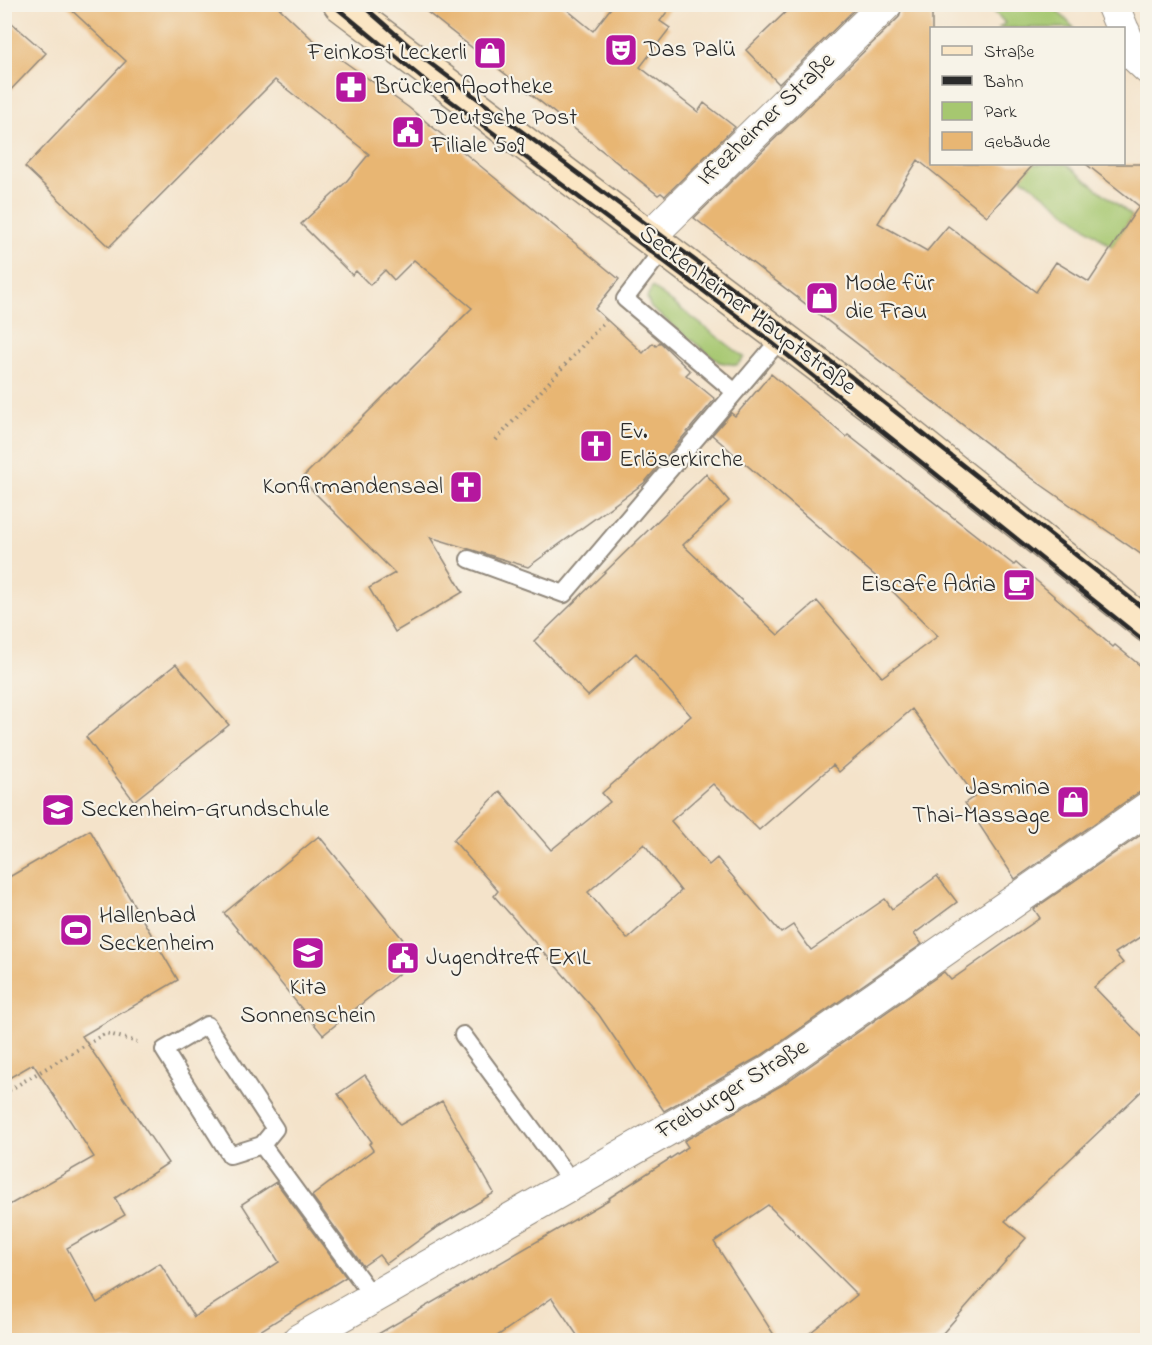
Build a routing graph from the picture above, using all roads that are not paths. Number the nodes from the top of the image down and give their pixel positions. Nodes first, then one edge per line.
1 (340, 4) edge
2 (886, 4) edge
3 (1112, 4) edge
4 (1122, 27) edge
5 (1125, 35) edge
6 (1148, 68) edge
7 (656, 242) junction
8 (782, 337) junction
9 (735, 392) junction
10 (469, 559) dead end
11 (1148, 626) edge
12 (1148, 808) edge
13 (463, 1035) dead end
14 (262, 1145) junction
15 (573, 1184) junction
16 (373, 1297) junction
17 (299, 1341) edge

1 - 7 main road, Seckenheimer Hauptstraße
2 - 7 street, Iffezheimer Straße
3 - 4 street
5 - 6 street
7 - 8 main road, Seckenheimer Hauptstraße
7 - 9 lane
8 - 9 lane
8 - 11 main road, Seckenheimer Hauptstraße
9 - 10 lane
12 - 15 street, Freiburger Straße
13 - 15 lane
14 - 14 lane
14 - 16 lane
15 - 16 street, Freiburger Straße
16 - 17 street, Freiburger Straße

